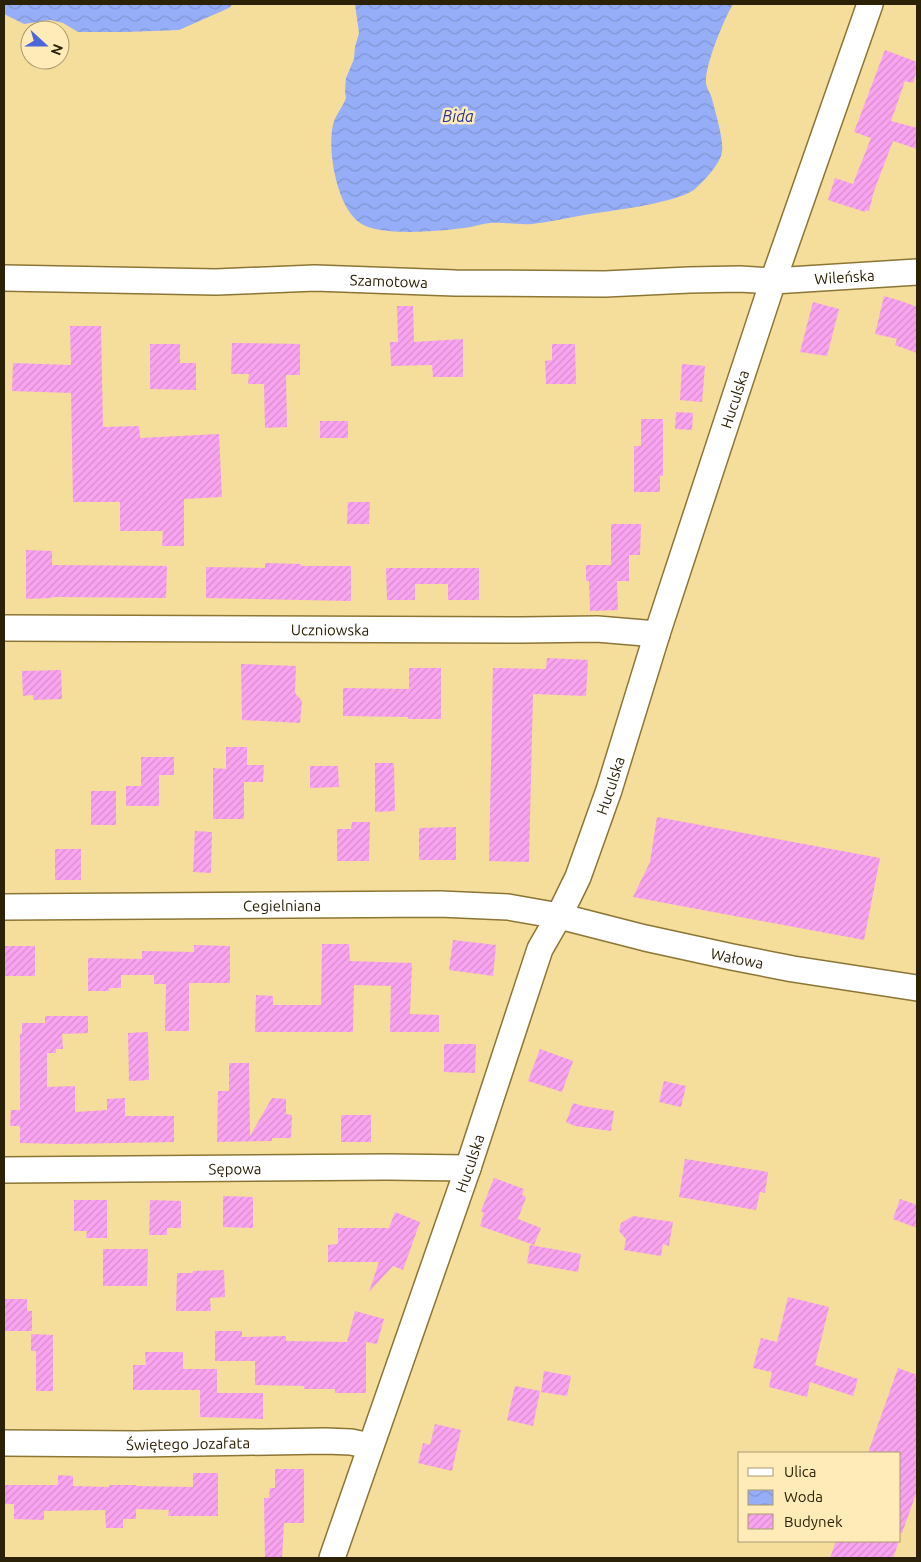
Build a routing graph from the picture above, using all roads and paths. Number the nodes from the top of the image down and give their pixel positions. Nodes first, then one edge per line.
1 (870, 4) edge
2 (917, 272) edge
3 (4, 278) edge
4 (773, 281) junction
5 (4, 628) edge
6 (657, 634) junction
7 (4, 907) edge
8 (559, 916) junction
9 (917, 988) edge
10 (468, 1168) junction
11 (4, 1170) edge
12 (4, 1443) edge
13 (370, 1446) junction
14 (332, 1558) edge

1 - 4 street, Huculska
2 - 4 street, Wileńska
3 - 4 street, Szamotowa
4 - 6 street, Huculska
5 - 6 street, Uczniowska
6 - 8 street, Huculska
7 - 8 street, Cegielniana
8 - 9 street, Wałowa
8 - 10 street, Huculska
10 - 11 street, Sępowa
10 - 13 street, Huculska
12 - 13 street, Świętego Jozafata
13 - 14 street, Huculska

